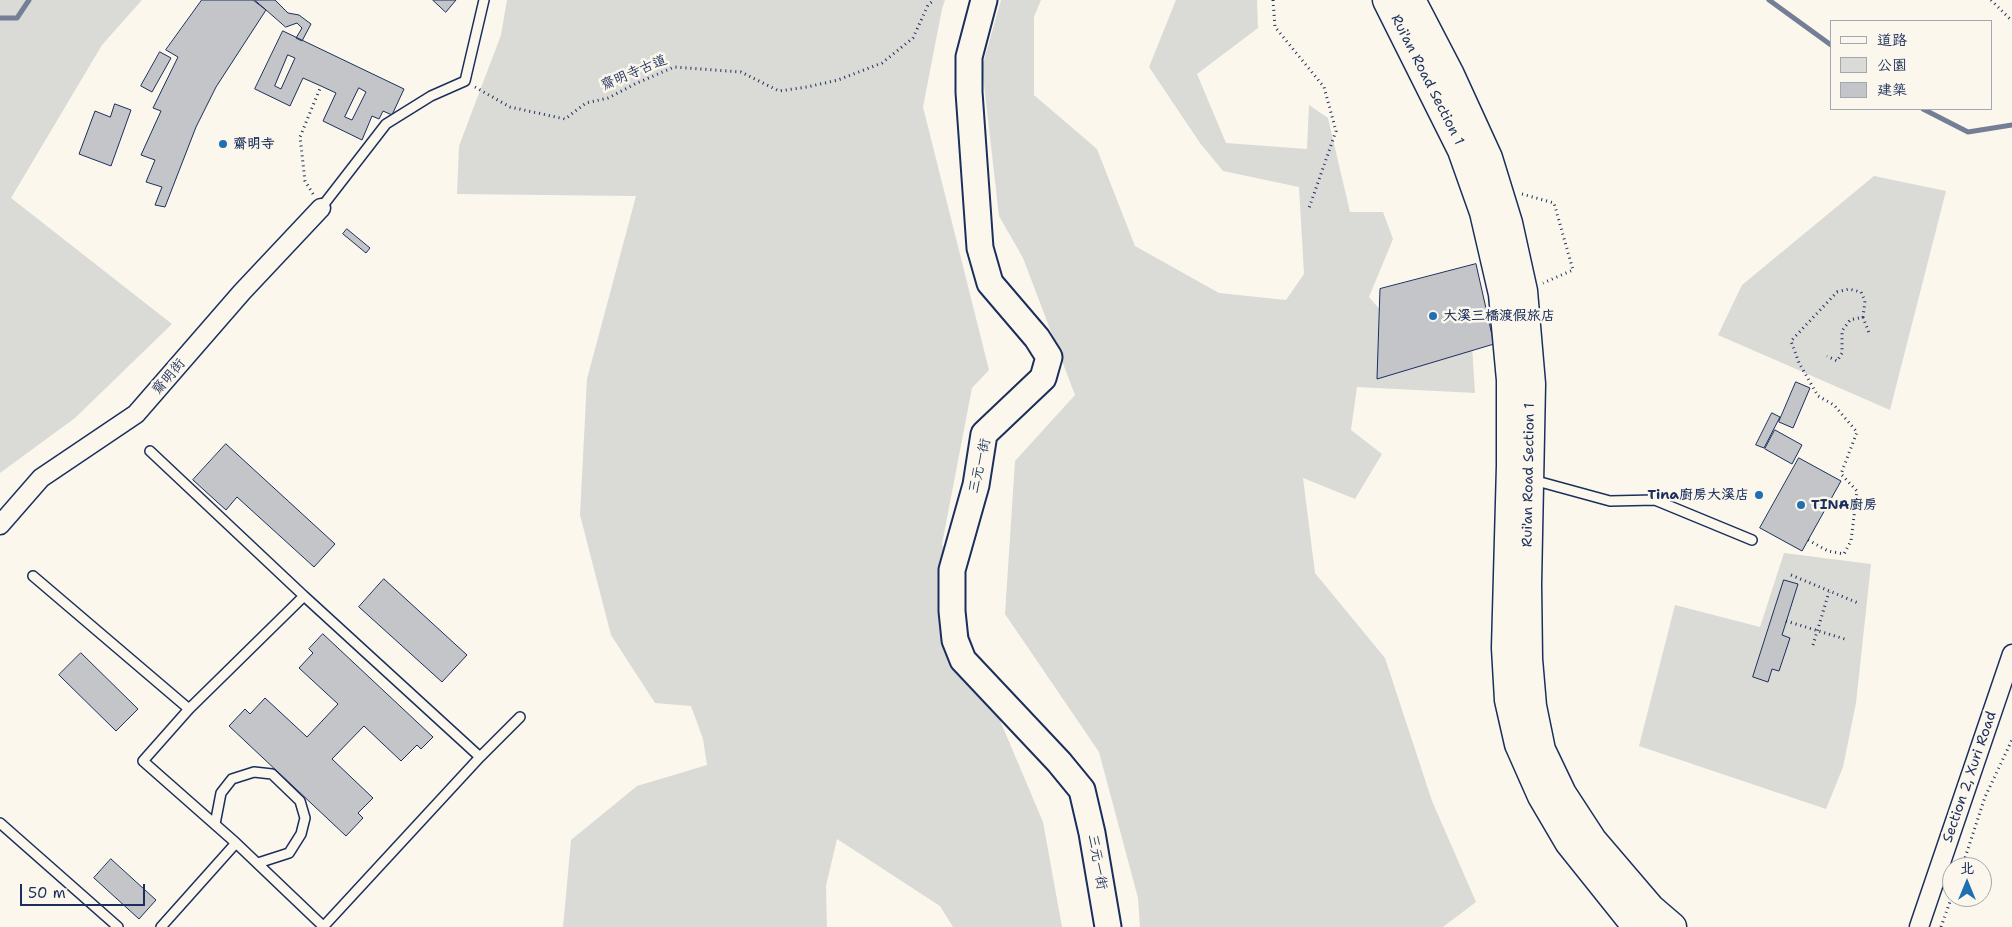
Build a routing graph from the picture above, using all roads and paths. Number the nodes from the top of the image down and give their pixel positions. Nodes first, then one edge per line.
1 (484, 0) edge
2 (934, 0) edge
3 (984, 0) edge
4 (1272, 0) edge
5 (1387, 0) edge
6 (1411, 0) edge
7 (1991, 0) edge
8 (2012, 21) edge
9 (465, 81) junction
10 (321, 86) dead end
11 (1497, 186) junction
12 (321, 208) junction
13 (1308, 211) dead end
14 (1524, 291) junction
15 (1863, 317) junction
16 (1869, 333) dead end
17 (1827, 356) dead end
18 (150, 451) dead end
19 (1520, 480) junction
20 (0, 525) edge
21 (1752, 540) dead end
22 (1808, 540) dead end
23 (1791, 575) dead end
24 (33, 576) dead end
25 (1829, 592) junction
26 (304, 596) junction
27 (1858, 603) dead end
28 (1786, 622) dead end
29 (1817, 632) junction
30 (1848, 640) dead end
31 (1813, 645) dead end
32 (2012, 654) edge
33 (189, 709) junction
34 (520, 717) dead end
35 (2012, 740) edge
36 (480, 757) junction
37 (0, 823) edge
38 (215, 824) junction
39 (236, 843) junction
40 (1965, 857) edge
41 (258, 863) junction
42 (1948, 907) edge
43 (1634, 926) edge
44 (118, 927) edge
45 (160, 927) edge
46 (324, 927) edge
47 (1108, 927) edge
48 (1672, 927) edge
49 (1919, 927) edge
50 (1942, 927) edge

1 - 9 lane
2 - 9 path, 齋明寺古道
3 - 47 street, 三元一街
4 - 13 path
5 - 19 main road, Rui'an Road Section 1
6 - 11 main road, Rui'an Road Section 1
7 - 8 path
9 - 12 lane
10 - 12 path
11 - 14 main road, Rui'an Road Section 1
11 - 14 path
12 - 20 street, 齋明街
14 - 19 main road, Rui'an Road Section 1
15 - 16 path
15 - 17 path
15 - 22 path
18 - 26 lane
19 - 21 lane
19 - 43 main road, Rui'an Road Section 1
19 - 48 main road, Rui'an Road Section 1
23 - 25 path
24 - 33 lane
25 - 27 path
25 - 29 path
26 - 33 lane
26 - 36 lane
28 - 29 path
29 - 30 path
29 - 31 path
32 - 49 street, Section 2, Xuri Road
33 - 38 lane
34 - 36 lane
35 - 40 path
36 - 46 lane
37 - 44 lane
38 - 39 lane
38 - 41 lane
39 - 41 lane
39 - 45 lane
41 - 46 lane
42 - 50 path

